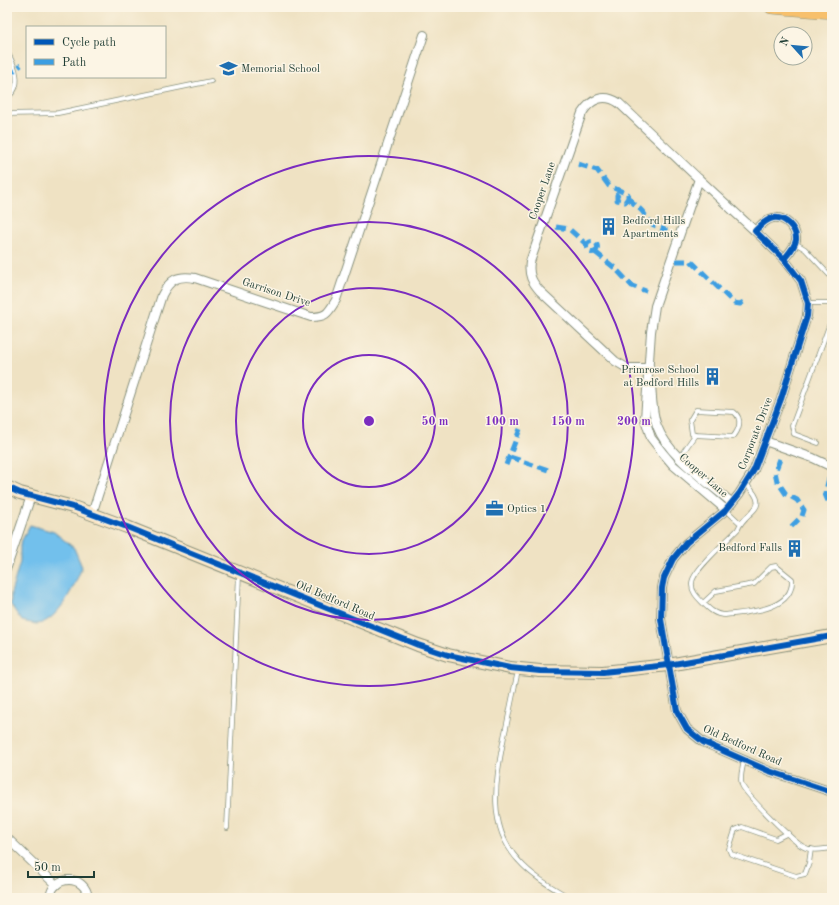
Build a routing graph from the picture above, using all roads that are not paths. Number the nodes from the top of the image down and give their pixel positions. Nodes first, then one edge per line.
1 (771, 7) edge
2 (832, 12) edge
3 (424, 35) dead end
4 (7, 52) edge
5 (211, 81) dead end
6 (7, 97) edge
7 (7, 114) edge
8 (699, 179) junction
9 (755, 231) junction
10 (795, 242) junction
11 (784, 259) junction
12 (832, 278) edge
13 (808, 303) junction
14 (832, 303) edge
15 (829, 326) dead end
16 (650, 368) junction
17 (695, 436) junction
18 (765, 441) junction
19 (818, 443) dead end
20 (679, 458) junction
21 (832, 467) edge
22 (746, 484) junction
23 (7, 487) edge
24 (31, 496) junction
25 (732, 503) junction
26 (726, 510) junction
27 (92, 514) junction
28 (740, 523) junction
29 (7, 567) edge
30 (239, 572) junction
31 (703, 604) junction
32 (832, 636) edge
33 (668, 665) junction
34 (518, 669) junction
35 (745, 760) junction
36 (832, 792) edge
37 (227, 828) dead end
38 (788, 833) junction
39 (7, 838) edge
40 (832, 848) edge
41 (811, 849) junction
42 (56, 885) junction
43 (50, 898) edge
44 (88, 898) edge
45 (570, 898) edge

1 - 2 main road
3 - 27 street, Garrison Drive
4 - 6 lane
5 - 7 lane
8 - 9 street, Cooper Lane
8 - 16 street, Cooper Lane
8 - 16 street, Cooper Lane
9 - 10 street
9 - 11 street, Corporate Drive
10 - 11 street
10 - 12 lane
11 - 13 street, Corporate Drive
13 - 14 lane
13 - 18 street, Corporate Drive
15 - 19 lane
16 - 20 street, Cooper Lane
16 - 26 street, Cooper Lane
17 - 17 lane
17 - 20 lane
18 - 21 street
18 - 22 street, Corporate Drive
20 - 25 street, Cooper Lane
22 - 25 street, Corporate Drive
22 - 28 lane
23 - 24 street, Old Bedford Road
24 - 27 street, Old Bedford Road
24 - 29 street
25 - 26 street, Corporate Drive
26 - 28 lane
26 - 33 street, Corporate Drive
27 - 30 street, Old Bedford Road
28 - 31 lane
30 - 34 street, Old Bedford Road
30 - 37 lane
31 - 31 lane
32 - 33 street, Old Bedford Road
33 - 34 street, Old Bedford Road
33 - 35 street, Old Bedford Road
34 - 45 lane
35 - 36 street, Old Bedford Road
35 - 38 lane
38 - 41 lane
38 - 41 lane
39 - 42 street
40 - 41 lane
42 - 43 street
42 - 44 street

